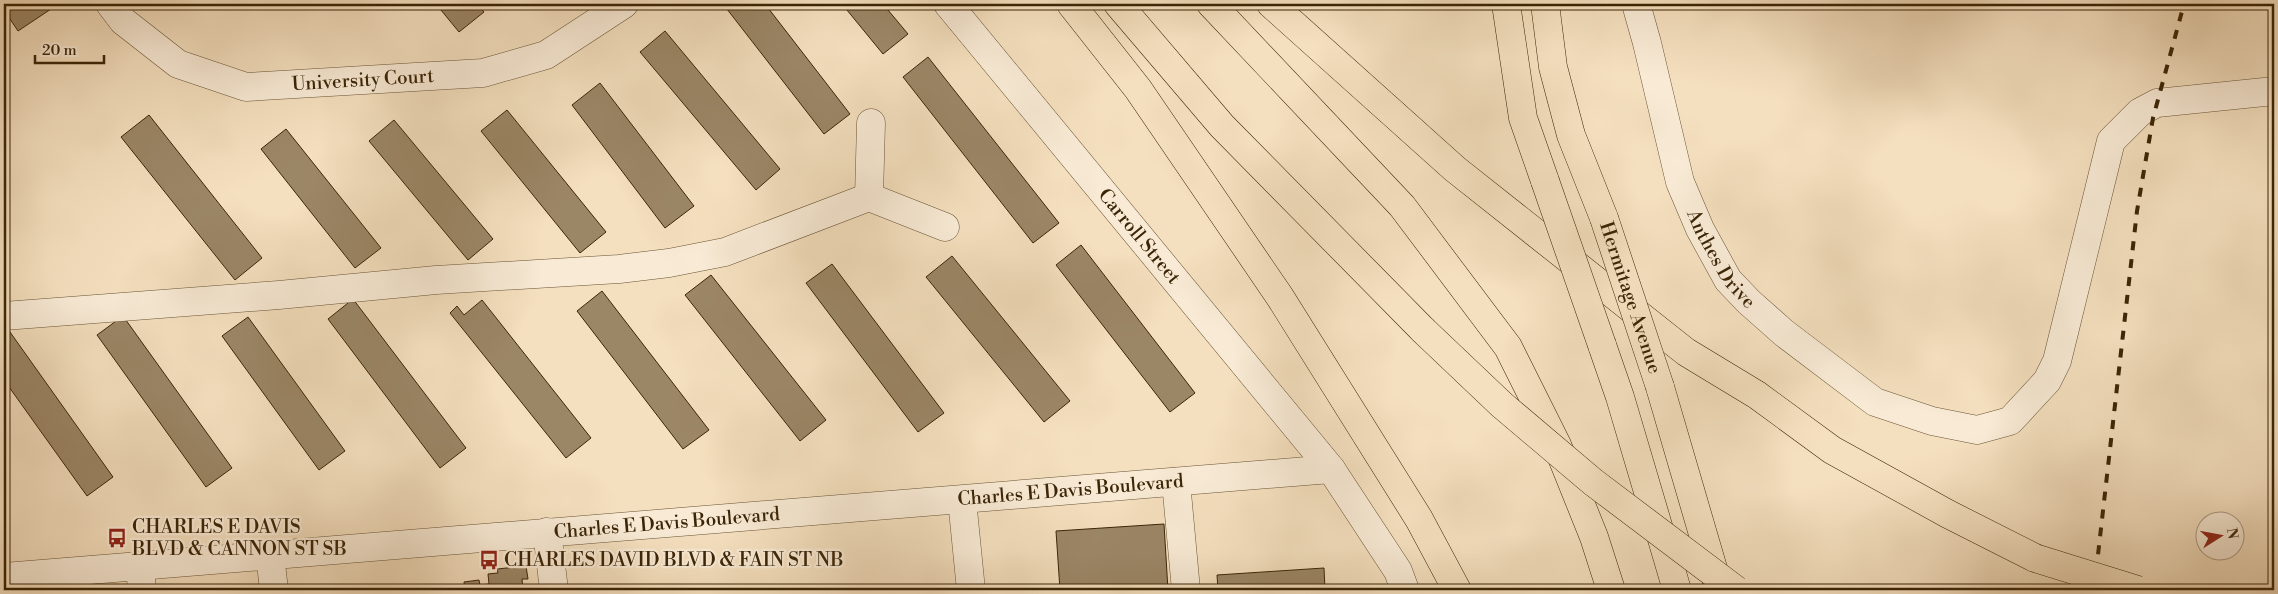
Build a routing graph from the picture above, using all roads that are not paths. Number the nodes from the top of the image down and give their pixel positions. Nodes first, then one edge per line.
1 (110, 4) edge
2 (624, 4) edge
3 (948, 4) edge
4 (1071, 4) edge
5 (1118, 4) edge
6 (1211, 4) edge
7 (1271, 4) edge
8 (1506, 4) edge
9 (1545, 4) edge
10 (1636, 4) edge
11 (2274, 91) edge
12 (871, 123) dead end
13 (869, 197) junction
14 (945, 227) dead end
15 (4, 316) edge
16 (1330, 469) junction
17 (1176, 482) junction
18 (962, 500) junction
19 (548, 532) junction
20 (270, 555) junction
21 (141, 578) edge
22 (19, 581) edge
23 (274, 590) edge
24 (554, 590) edge
25 (971, 590) edge
26 (1186, 590) edge
27 (1405, 590) edge
28 (1457, 590) edge
29 (1611, 590) edge
30 (1677, 590) edge
31 (1720, 590) edge
32 (1736, 590) edge
33 (2138, 590) edge

1 - 2 street, University Court
3 - 16 street, Carroll Street
4 - 28 main road
5 - 32 main road, bridge
6 - 29 main road
7 - 33 main road, bridge
8 - 30 main road, bridge
9 - 31 main road, Hermitage Avenue, bridge
10 - 11 street, Anthes Drive
12 - 13 street
13 - 14 street
13 - 15 street
16 - 17 street, Charles E Davis Boulevard
16 - 27 street, Carroll Street
17 - 18 street, Charles E Davis Boulevard
17 - 26 street
18 - 19 street, Charles E Davis Boulevard
18 - 25 street
19 - 20 street, Charles E Davis Boulevard
19 - 24 street
20 - 21 street, Charles E Davis Boulevard
20 - 23 street
21 - 22 street, Charles E Davis Boulevard

